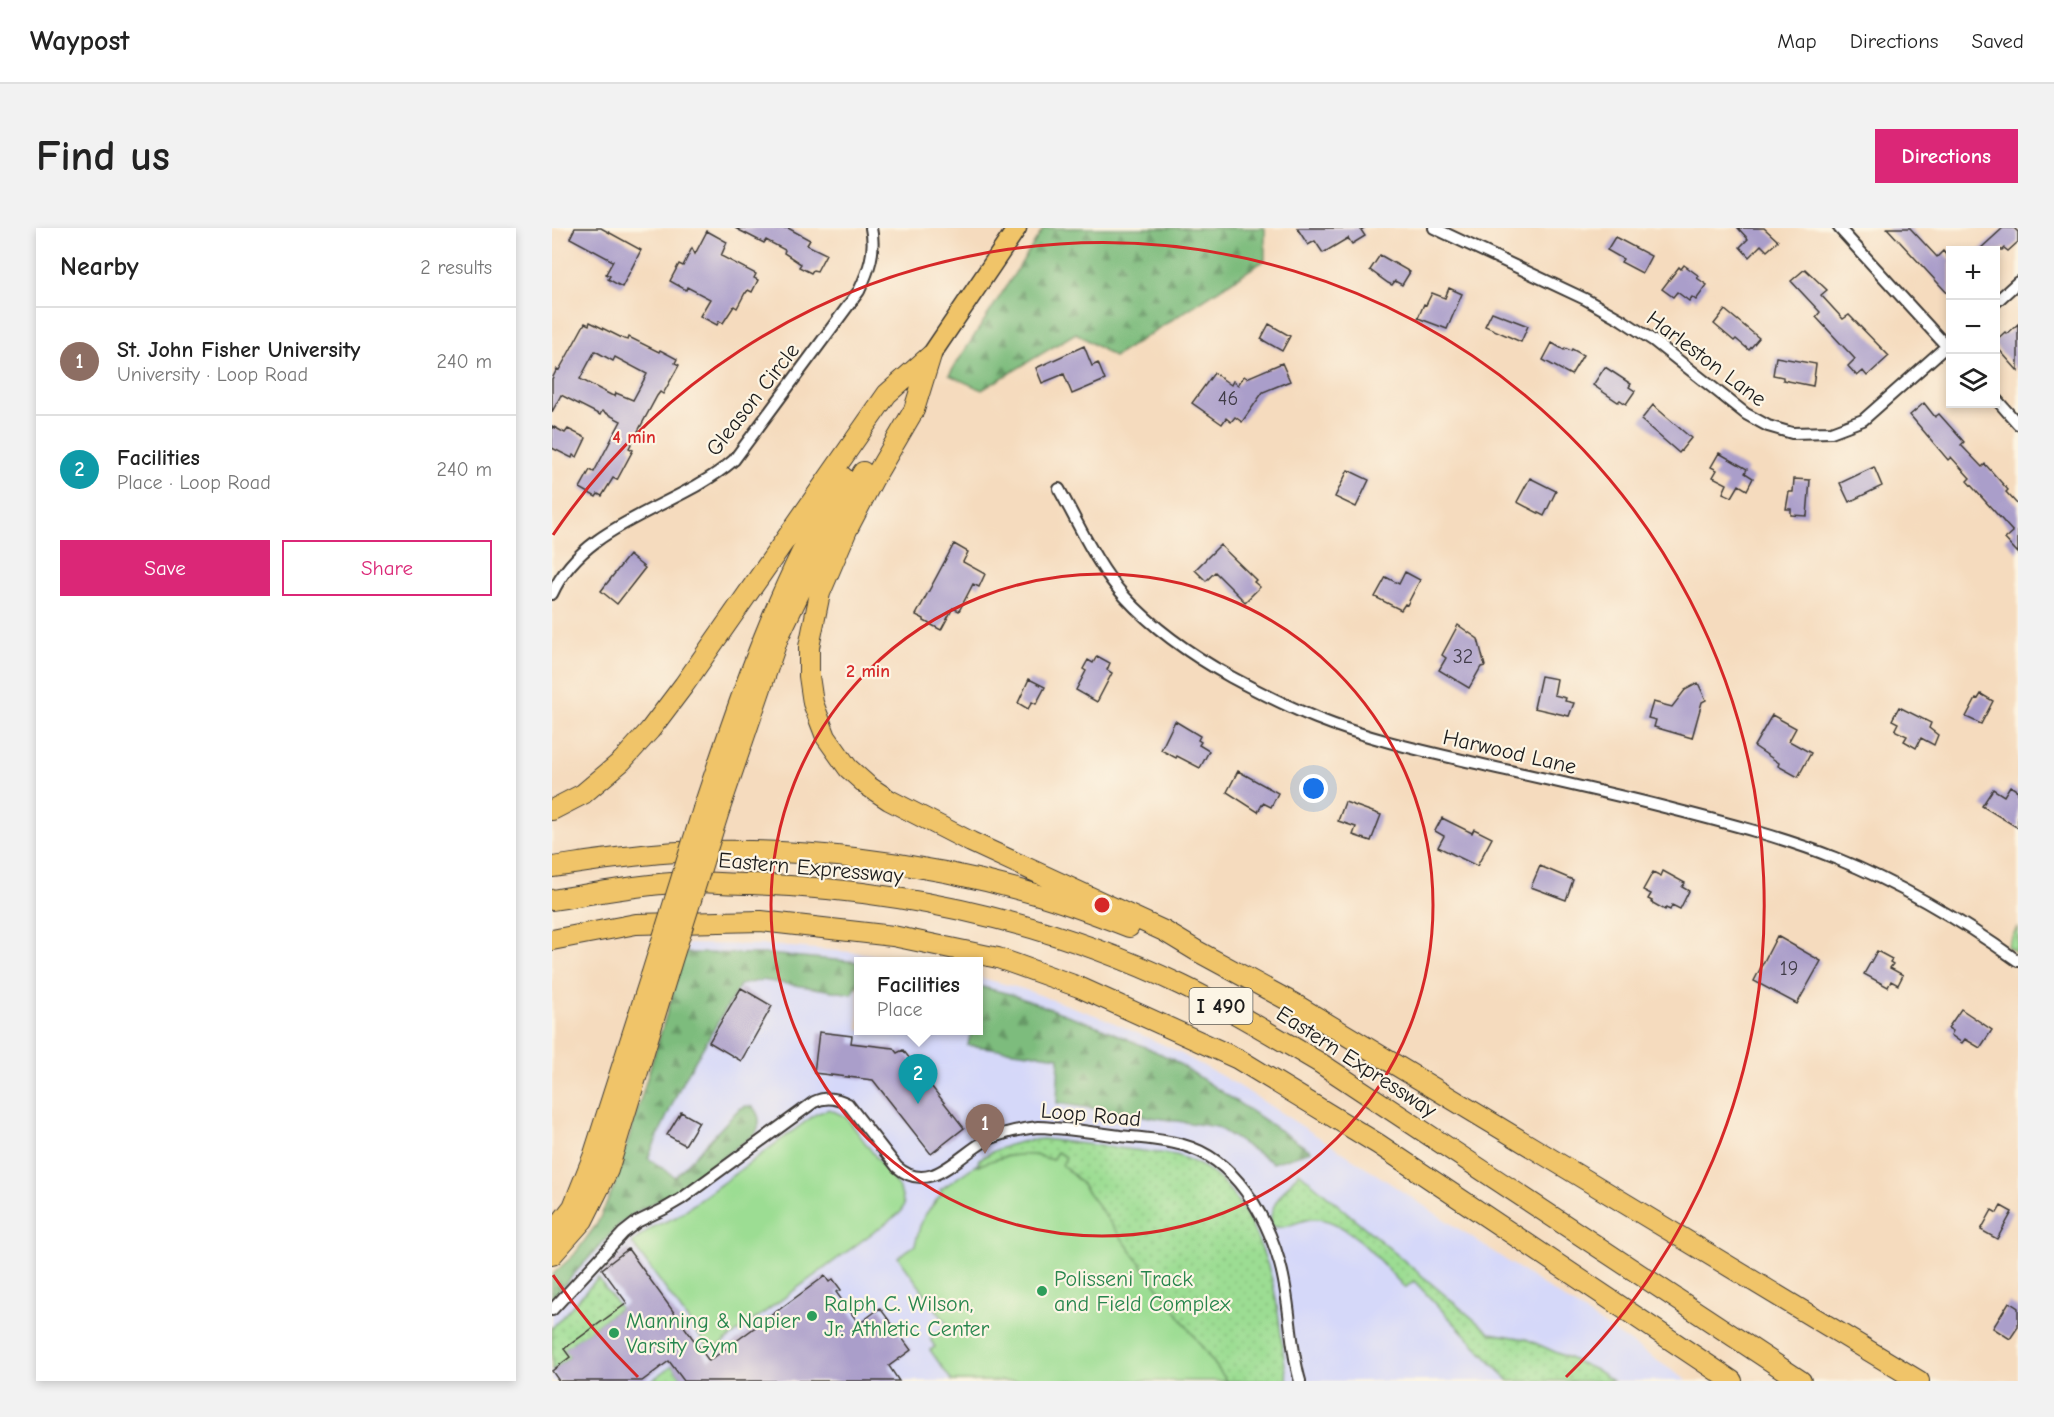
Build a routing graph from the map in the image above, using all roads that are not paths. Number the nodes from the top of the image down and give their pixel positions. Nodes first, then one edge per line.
1 (871, 228) edge
2 (1017, 228) edge
3 (1434, 228) edge
4 (1839, 228) edge
5 (2018, 282) edge
6 (1997, 300) edge
7 (1946, 343) edge
8 (1946, 349) edge
9 (931, 356) junction
10 (2000, 404) edge
11 (2018, 424) edge
12 (1059, 489) dead end
13 (552, 594) edge
14 (552, 810) edge
15 (552, 867) edge
16 (552, 900) edge
17 (552, 940) edge
18 (1197, 951) junction
19 (2018, 961) edge
20 (659, 976) junction
21 (552, 1234) edge
22 (552, 1256) edge
23 (552, 1310) edge
24 (1300, 1381) edge
25 (1732, 1381) edge
26 (1801, 1381) edge
27 (1919, 1381) edge

1 - 13 street, Gleason Circle
2 - 9 main road
3 - 8 street, Harleston Lane
4 - 7 street
5 - 6 street
9 - 14 highway
9 - 18 highway
9 - 20 highway, bridge
10 - 11 street
12 - 19 street, Harwood Lane
15 - 18 highway
16 - 26 highway, Eastern Expressway / I 490
17 - 25 highway, I 490
18 - 27 highway
20 - 21 highway
20 - 22 highway
23 - 24 street, Loop Road

